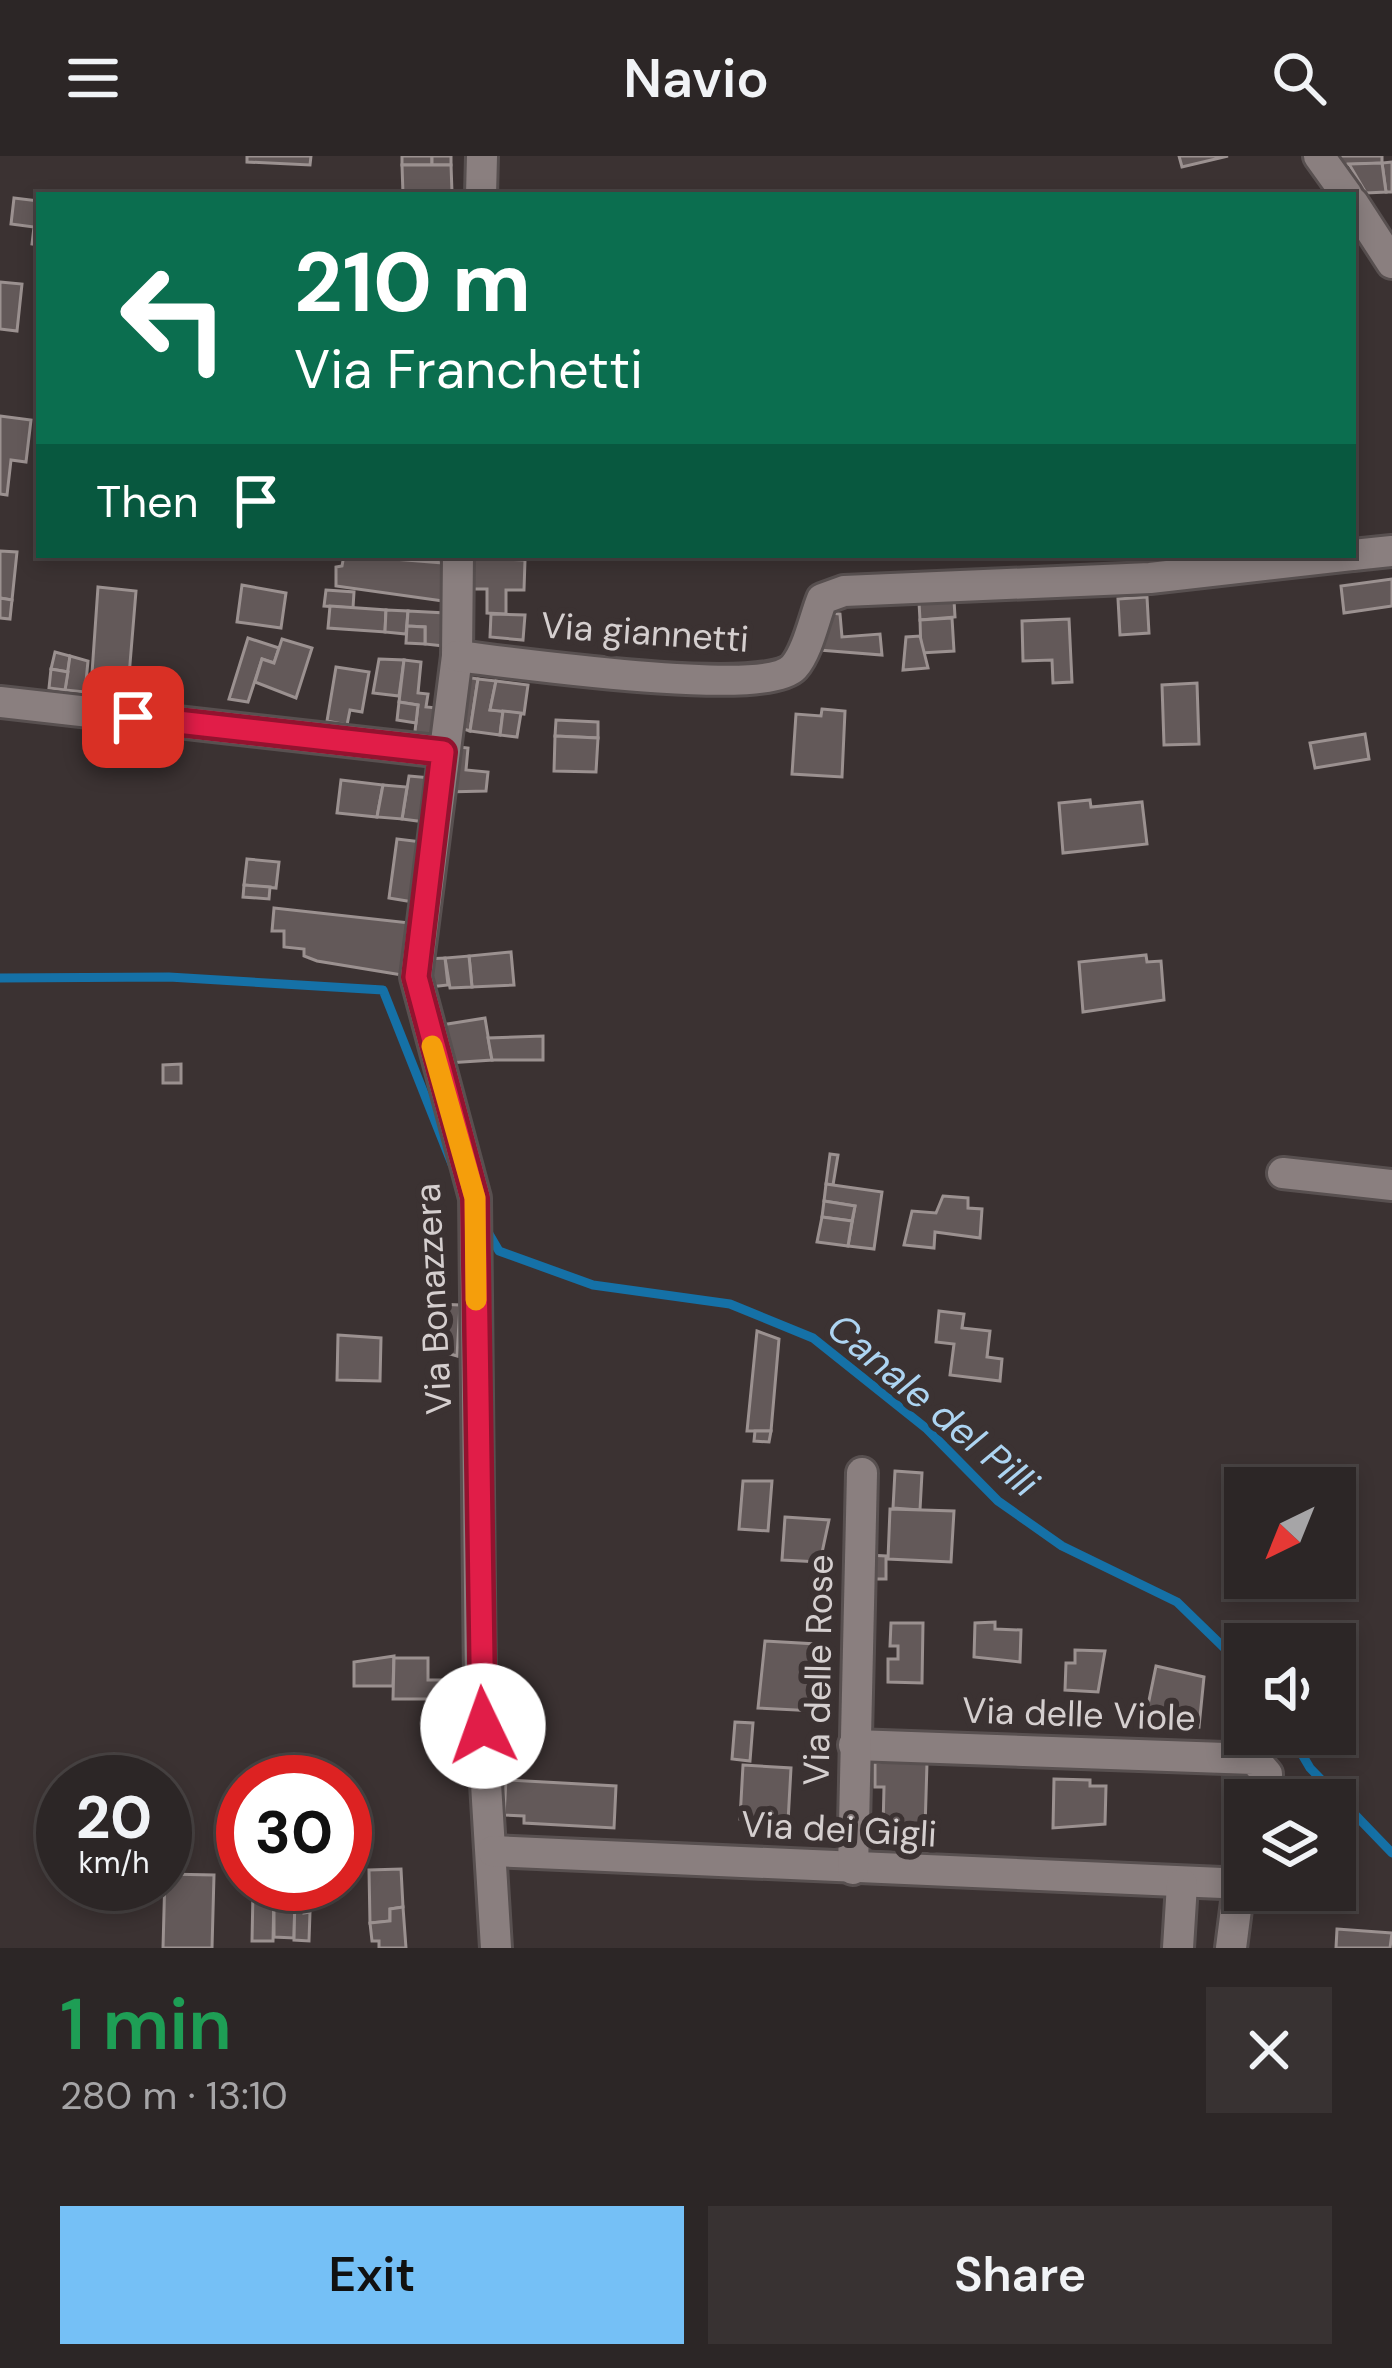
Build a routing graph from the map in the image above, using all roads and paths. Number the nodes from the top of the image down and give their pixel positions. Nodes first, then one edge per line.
1 (482, 156) edge
2 (1319, 156) edge
3 (482, 192) edge
4 (1345, 192) edge
5 (1356, 208) edge
6 (1392, 263) edge
7 (1392, 550) edge
8 (1356, 555) edge
9 (458, 558) edge
10 (1327, 558) edge
11 (458, 656) junction
12 (0, 702) edge
13 (443, 752) junction
14 (1283, 1173) dead end
15 (1392, 1185) edge
16 (862, 1473) dead end
17 (854, 1745) junction
18 (1267, 1779) edge
19 (493, 1851) junction
20 (853, 1869) junction
21 (1181, 1884) junction
22 (1224, 1885) edge
23 (1238, 1911) edge
24 (496, 1948) edge
25 (1178, 1948) edge
26 (1232, 1948) edge

1 - 3 street
2 - 4 street
5 - 6 street
7 - 8 street, Via giannetti
9 - 11 street, Via Bonazzera
10 - 11 street, Via giannetti
11 - 13 street, Via Bonazzera
12 - 13 street
13 - 19 street, Via Bonazzera
14 - 15 street
16 - 17 street, Via delle Rose
17 - 18 street, Via delle Viole
17 - 20 street, Via delle Rose
19 - 20 street, Via dei Gigli
19 - 24 street, Via Bonazzera
20 - 21 street, Via dei Gigli
21 - 22 street, Via dei Gigli
21 - 25 street
23 - 26 street, Via dei Gigli

